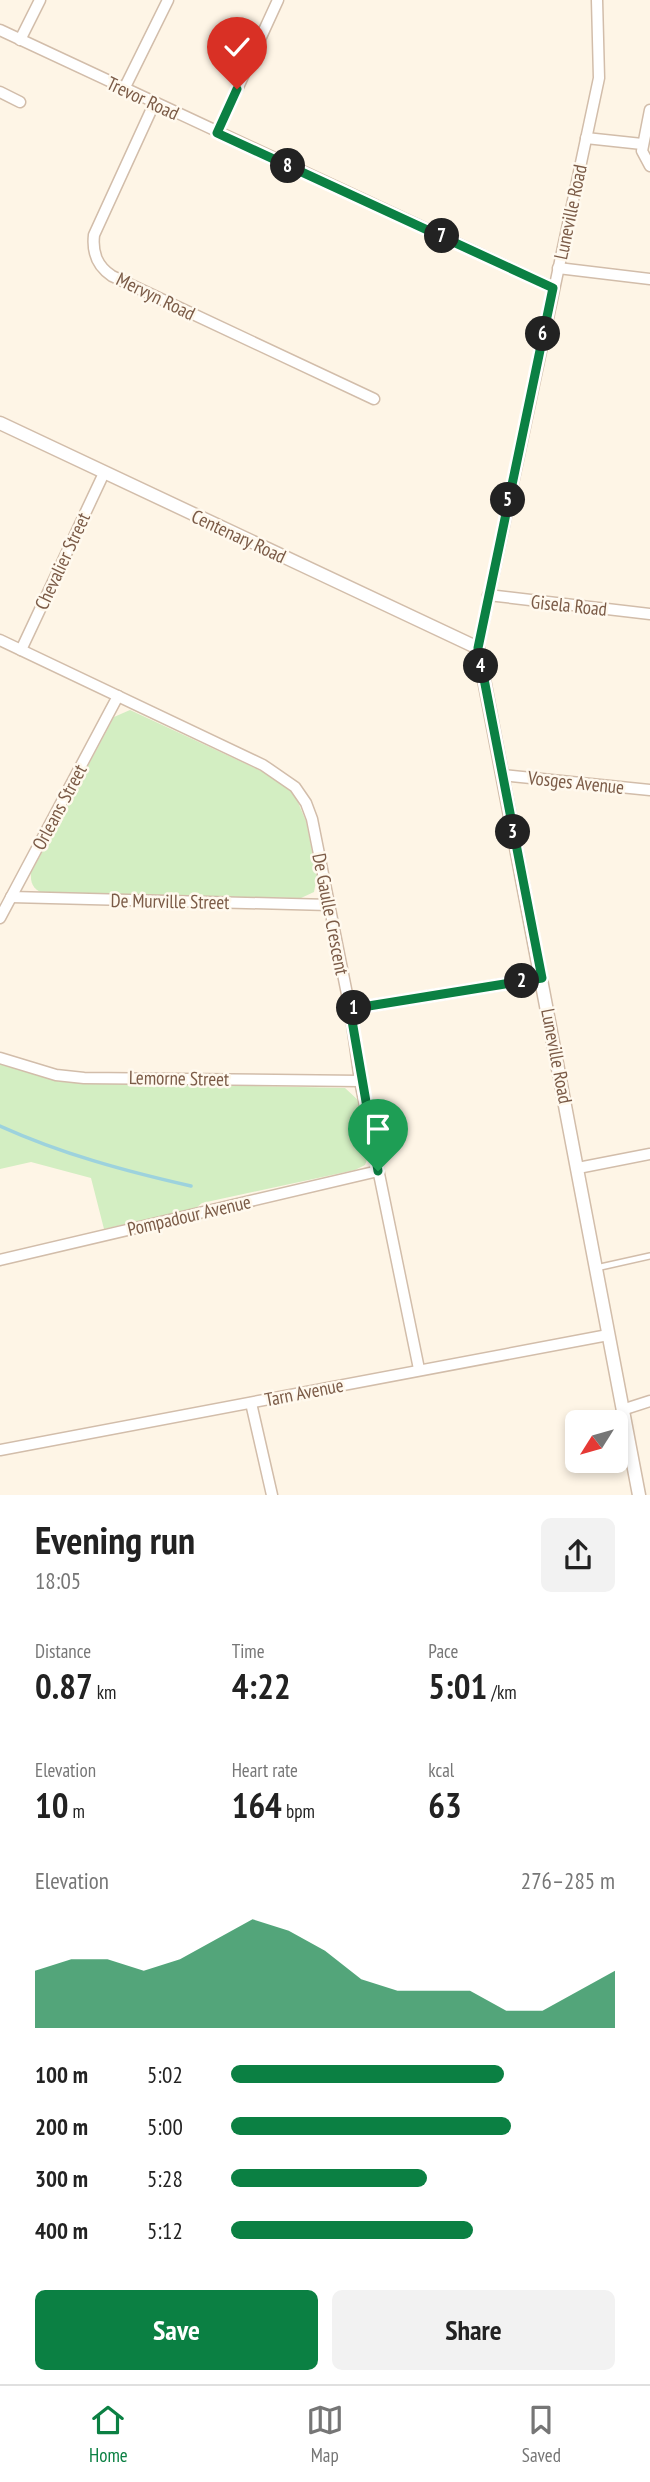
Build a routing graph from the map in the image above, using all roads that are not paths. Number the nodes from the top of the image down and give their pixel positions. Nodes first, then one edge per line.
1 (40, 0) edge
2 (168, 0) edge
3 (278, 0) edge
4 (597, 0) edge
5 (0, 30) edge
6 (20, 40) junction
7 (124, 89) junction
8 (0, 92) edge
9 (20, 102) dead end
10 (154, 104) junction
11 (650, 110) edge
12 (217, 133) junction
13 (586, 138) junction
14 (642, 144) junction
15 (650, 166) edge
16 (558, 268) junction
17 (650, 279) edge
18 (553, 288) junction
19 (374, 399) dead end
20 (0, 423) edge
21 (104, 472) junction
22 (488, 596) junction
23 (650, 614) edge
24 (0, 640) edge
25 (478, 648) junction
26 (21, 650) junction
27 (118, 696) junction
28 (502, 775) junction
29 (650, 790) edge
30 (11, 897) junction
31 (329, 905) junction
32 (0, 918) edge
33 (542, 978) junction
34 (350, 1009) junction
35 (0, 1058) edge
36 (360, 1081) junction
37 (650, 1154) edge
38 (578, 1168) junction
39 (378, 1171) junction
40 (650, 1256) edge
41 (0, 1259) edge
42 (596, 1268) junction
43 (608, 1335) junction
44 (419, 1369) junction
45 (650, 1401) edge
46 (251, 1403) junction
47 (622, 1410) joint
48 (628, 1440) edge
49 (0, 1450) edge
50 (272, 1495) edge
51 (639, 1495) edge

1 - 6 street
2 - 7 street
3 - 12 street
4 - 13 street, Luneville Road
5 - 6 street, Trevor Road
6 - 7 street, Trevor Road
7 - 10 street, Trevor Road
8 - 9 street
10 - 12 street, Trevor Road
10 - 19 street, Mervyn Road
11 - 14 street
12 - 18 street, Trevor Road
13 - 14 street
13 - 16 street, Luneville Road
14 - 15 street
16 - 17 street
16 - 18 street, Luneville Road
18 - 22 street, Luneville Road
20 - 21 street, Centenary Road
21 - 25 street, Centenary Road
21 - 26 street, Chevalier Street
22 - 23 street, Gisela Road
22 - 25 street, Luneville Road
24 - 26 street, De Gaulle Crescent
25 - 28 street, Luneville Road
26 - 27 street, De Gaulle Crescent
27 - 30 street, Orleans Street
27 - 31 street, De Gaulle Crescent
28 - 29 street, Vosges Avenue
28 - 33 street, Luneville Road
30 - 31 street, De Murville Street
30 - 32 street, Orleans Street
31 - 34 street, De Gaulle Crescent
33 - 34 street
33 - 38 street, Luneville Road
34 - 36 street, De Gaulle Crescent
35 - 36 street, Lemorne Street
36 - 39 street, De Gaulle Crescent
37 - 38 street
38 - 42 street, Luneville Road
39 - 41 street, Pompadour Avenue
39 - 44 street, De Gaulle Crescent
40 - 42 lane
42 - 43 street, Luneville Road
43 - 44 street, Tarn Avenue
43 - 47 street, Luneville Road
44 - 46 street, Tarn Avenue
45 - 47 street
46 - 49 street, Tarn Avenue
46 - 50 street
48 - 51 street, Luneville Road

